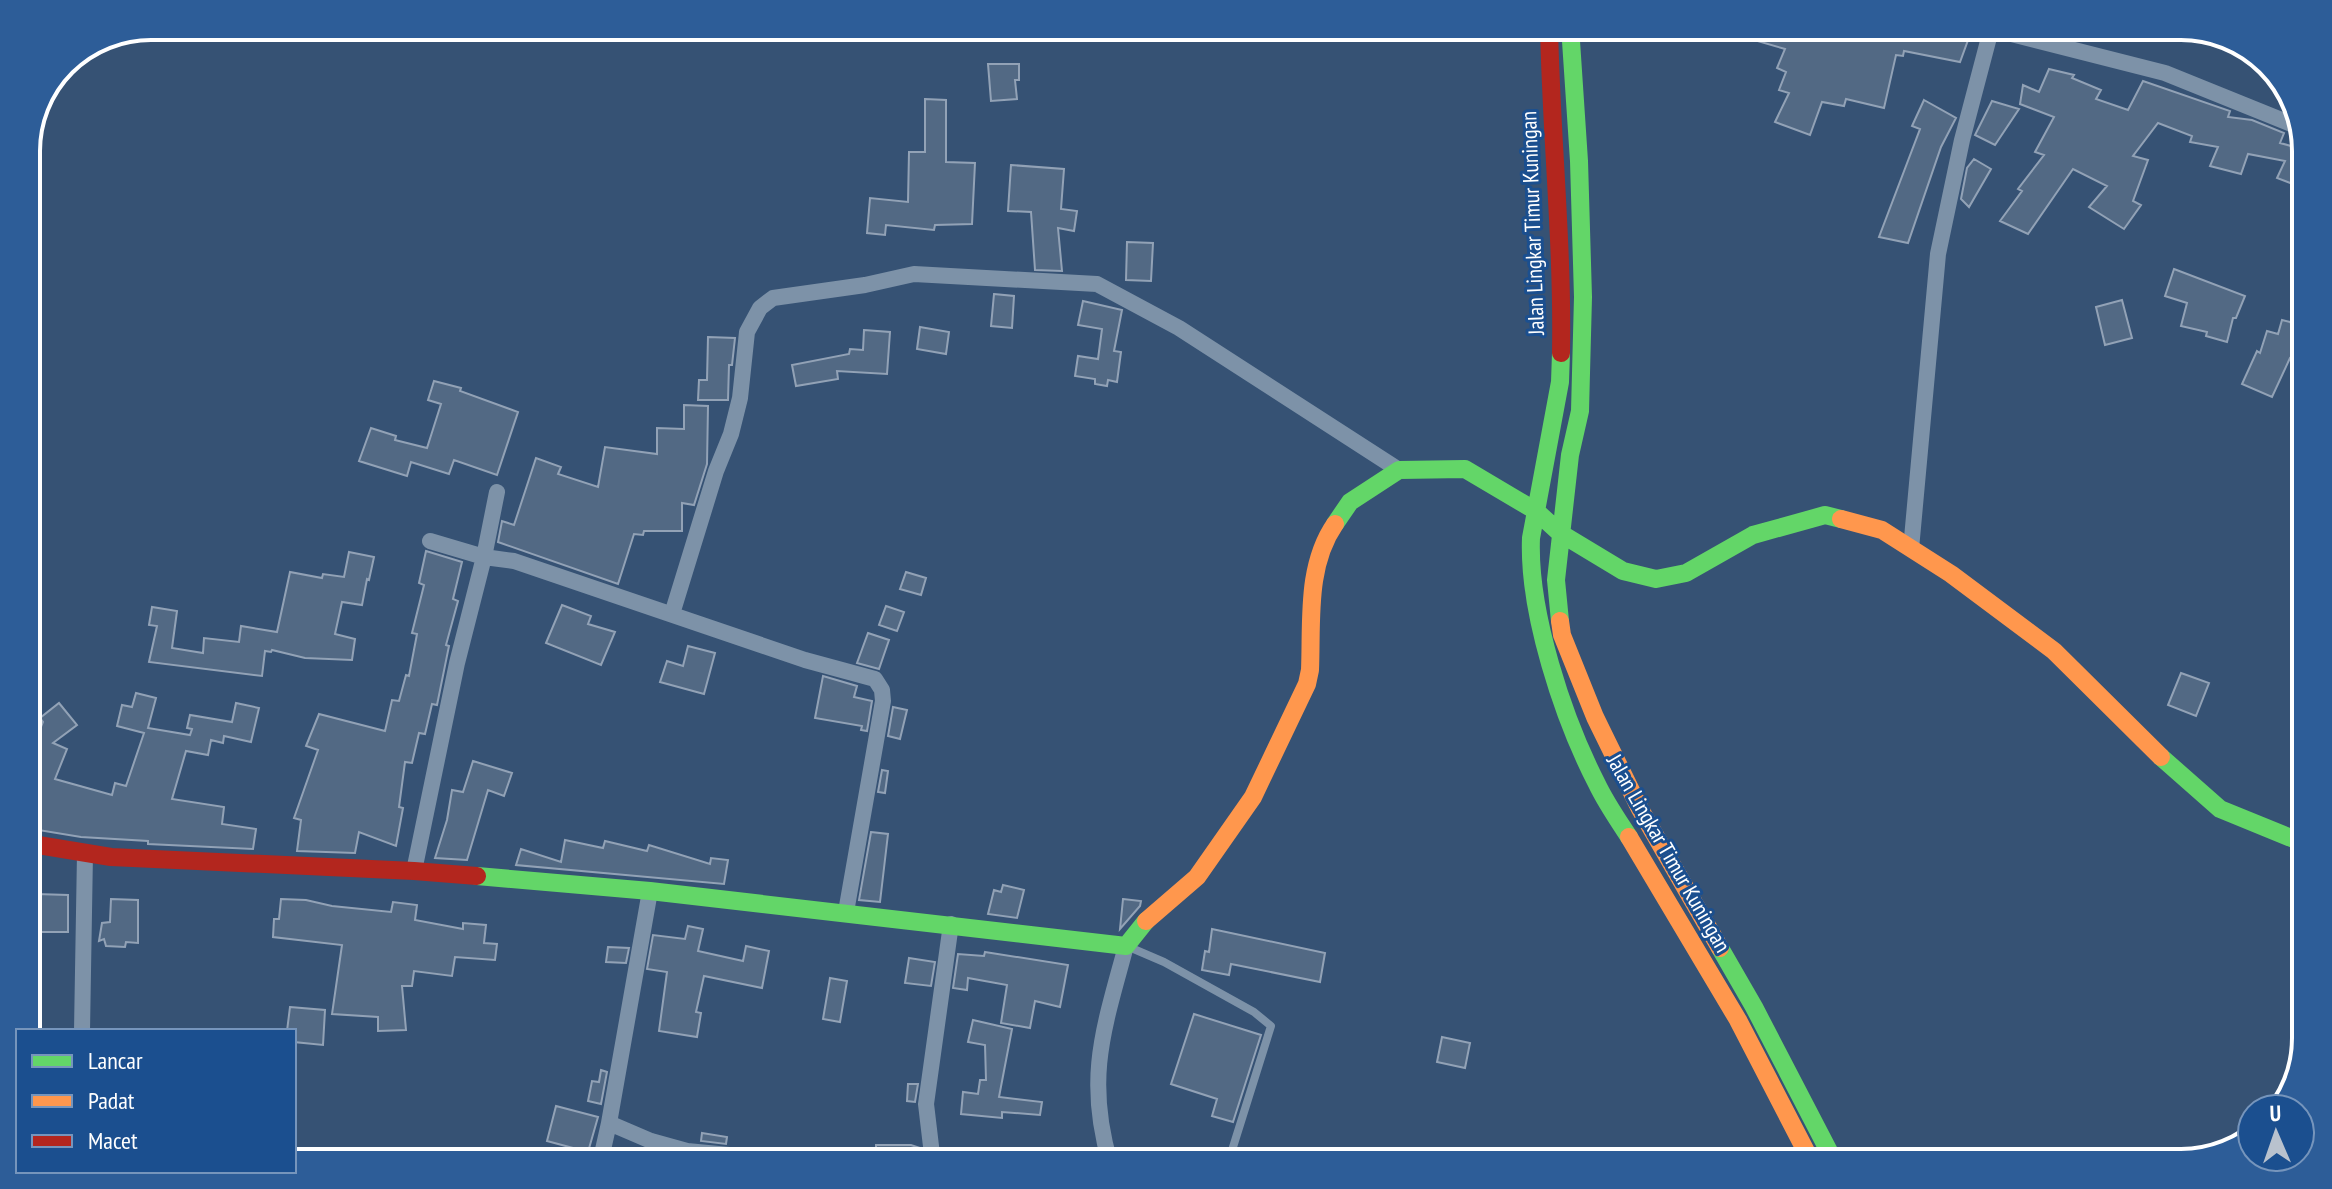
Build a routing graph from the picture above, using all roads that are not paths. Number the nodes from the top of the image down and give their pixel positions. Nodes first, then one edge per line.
1 (1550, 40) edge
2 (1571, 40) edge
3 (1985, 40) edge
4 (2038, 40) edge
5 (2288, 123) edge
6 (1399, 470) junction
7 (497, 492) dead end
8 (1536, 511) junction
9 (1560, 533) junction
10 (430, 541) dead end
11 (1911, 549) junction
12 (484, 557) junction
13 (672, 614) junction
14 (2292, 838) edge
15 (40, 845) edge
16 (85, 853) junction
17 (414, 871) junction
18 (650, 891) junction
19 (846, 912) junction
20 (951, 924) junction
21 (1126, 946) junction
22 (82, 1029) edge
23 (609, 1123) junction
24 (603, 1149) edge
25 (680, 1149) edge
26 (931, 1149) edge
27 (1106, 1149) edge
28 (1232, 1149) edge
29 (1805, 1149) edge
30 (1829, 1149) edge

1 - 8 street, Jalan Lingkar Timur Kuningan
2 - 9 street, Jalan Lingkar Timur Kuningan
3 - 11 street
4 - 5 street
6 - 8 street
6 - 13 street
6 - 21 street
7 - 12 street
8 - 9 street
8 - 29 street, Jalan Lingkar Timur Kuningan
9 - 11 street
9 - 30 street, Jalan Lingkar Timur Kuningan
10 - 12 street
11 - 14 street
12 - 13 street
12 - 17 street
13 - 19 street
15 - 16 street
16 - 17 street
16 - 22 street
17 - 18 street
18 - 19 street
18 - 23 street
19 - 20 street
20 - 21 street
20 - 26 street
21 - 27 street
21 - 28 lane
23 - 24 street
23 - 25 street

